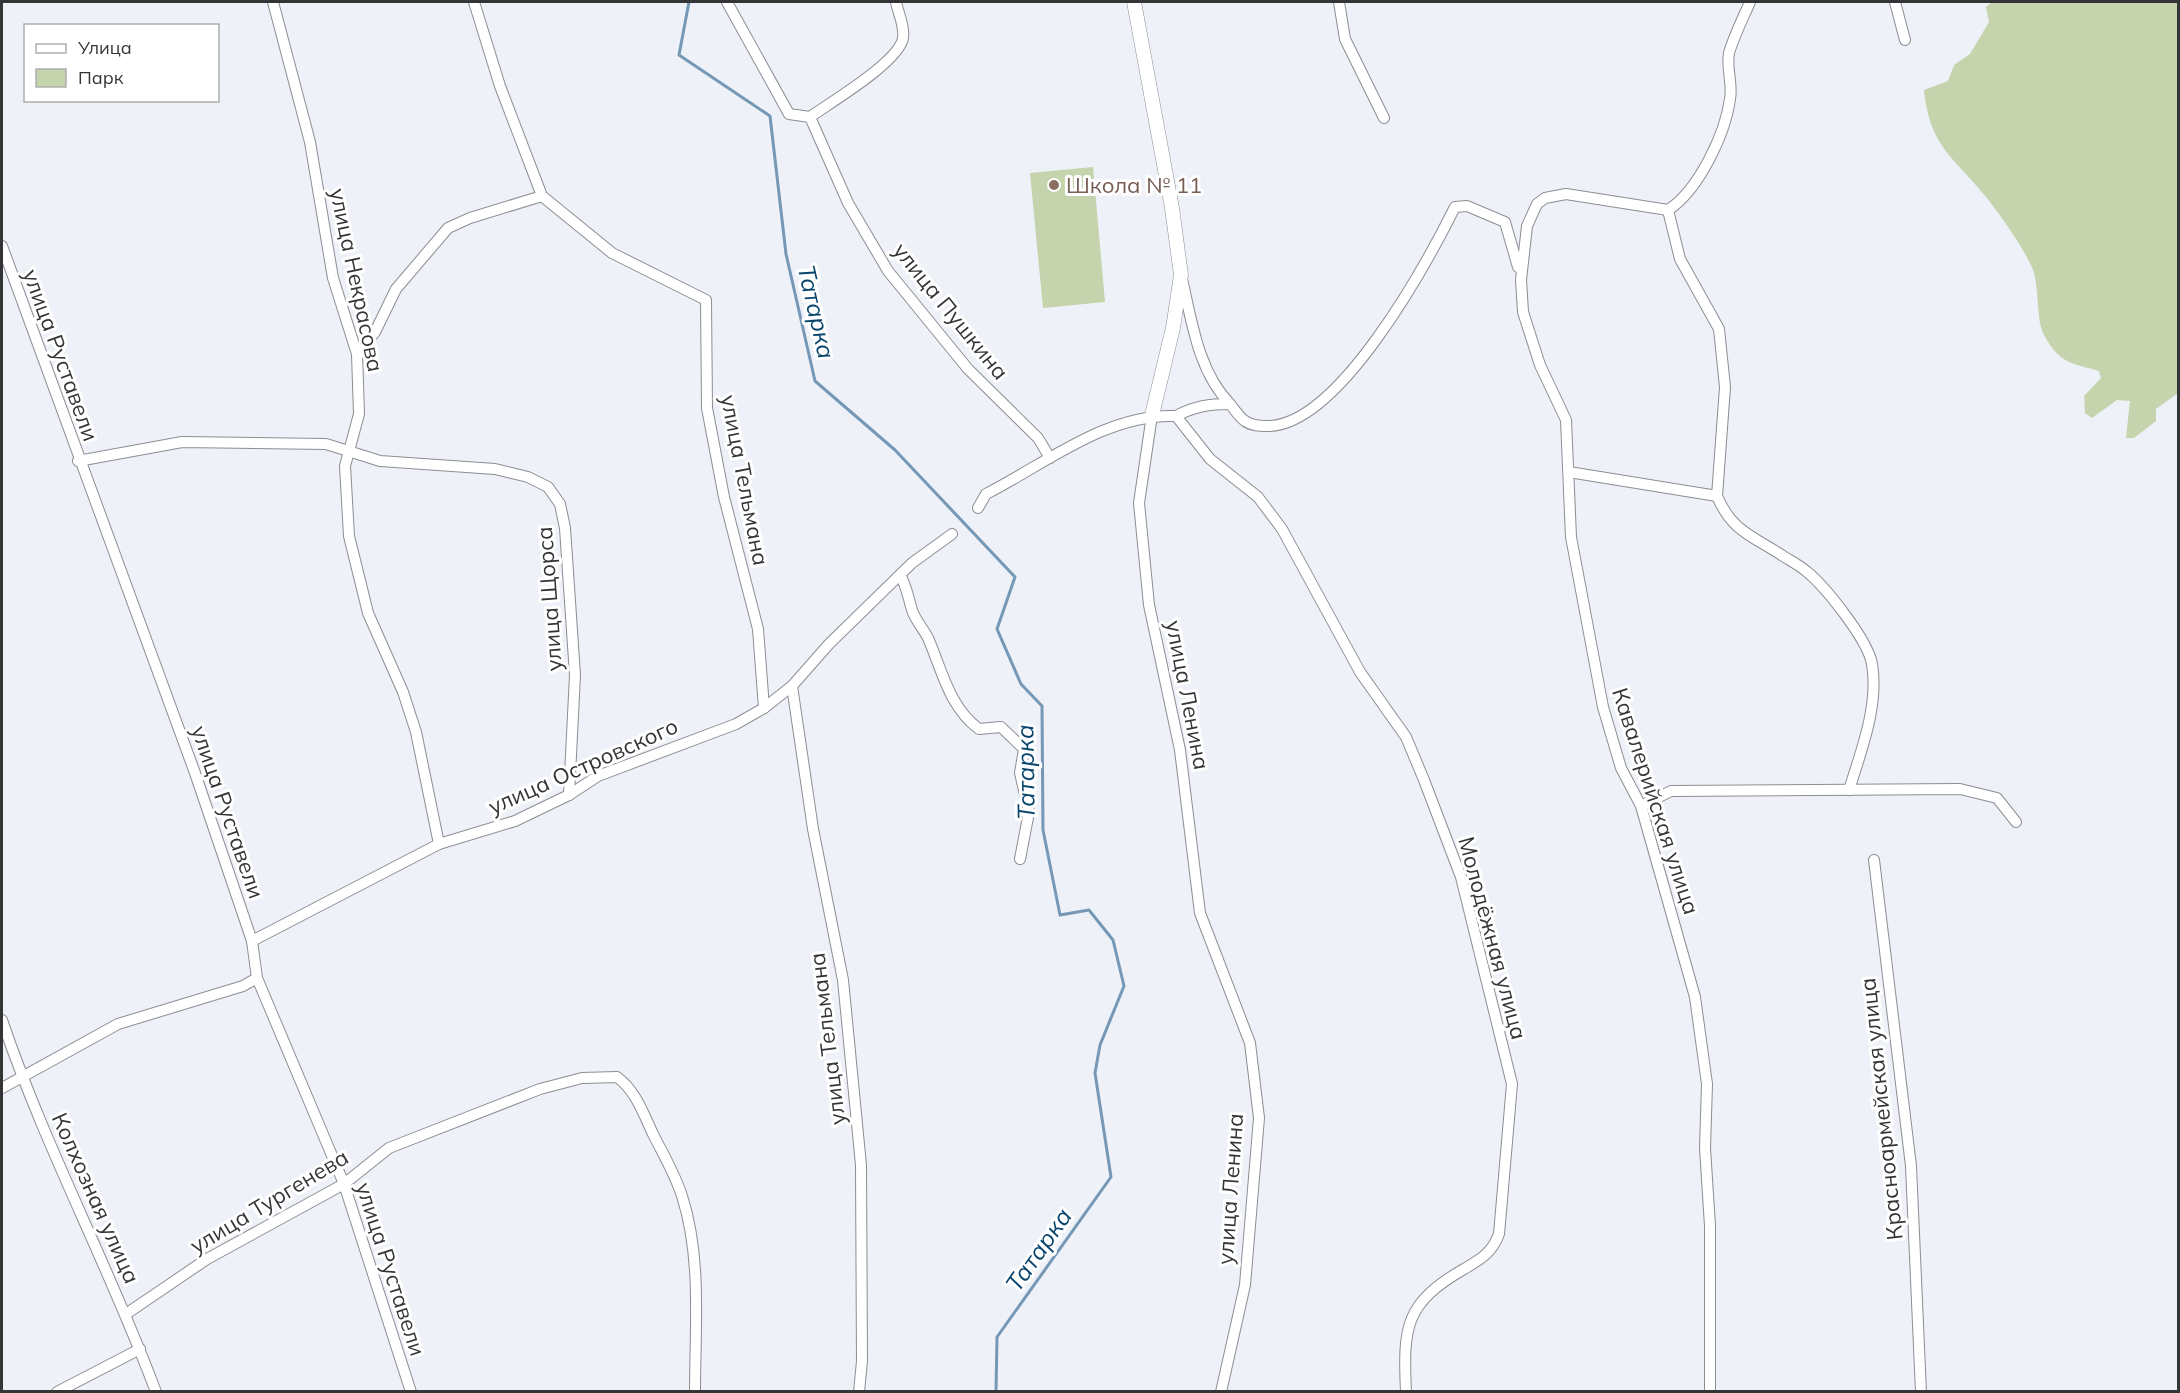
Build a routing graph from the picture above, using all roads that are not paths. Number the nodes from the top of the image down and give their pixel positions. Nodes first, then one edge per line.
1 (273, 2) edge
2 (474, 2) edge
3 (727, 2) edge
4 (896, 2) edge
5 (1134, 2) edge
6 (1339, 2) edge
7 (1750, 2) edge
8 (1895, 2) edge
9 (1905, 40) dead end
10 (810, 117) junction
11 (1384, 118) dead end
12 (542, 196) junction
13 (1668, 210) junction
14 (2, 246) edge
15 (1181, 275) junction
16 (1521, 280) junction
17 (357, 354) junction
18 (1230, 404) junction
19 (1152, 415) junction
20 (1176, 416) junction
21 (351, 451) junction
22 (1050, 458) junction
23 (78, 461) junction
24 (1569, 472) junction
25 (1717, 496) junction
26 (978, 508) dead end
27 (951, 534) dead end
28 (900, 575) junction
29 (792, 686) junction
30 (764, 708) junction
31 (1849, 790) junction
32 (569, 795) junction
33 (1641, 806) junction
34 (2016, 822) dead end
35 (439, 844) junction
36 (1020, 859) dead end
37 (1874, 860) dead end
38 (252, 941) junction
39 (257, 978) junction
40 (2, 1020) edge
41 (22, 1078) junction
42 (2, 1088) edge
43 (344, 1184) junction
44 (126, 1314) junction
45 (140, 1349) junction
46 (57, 1392) edge
47 (156, 1392) edge
48 (411, 1392) edge
49 (695, 1392) edge
50 (859, 1392) edge
51 (1221, 1392) edge
52 (1406, 1392) edge
53 (1710, 1392) edge
54 (1921, 1392) edge

1 - 17 street, улица Некрасова
2 - 12 street, улица Тельмана
3 - 10 street
4 - 10 street
5 - 15 street, улица Ленина
6 - 11 street
7 - 13 street
8 - 9 street
10 - 22 street, улица Пушкина
12 - 17 street
12 - 30 street, улица Тельмана
13 - 16 street, Кавалерийская улица
13 - 25 street
14 - 23 street, улица Руставели
15 - 18 street
15 - 19 street, улица Ленина
16 - 18 street
16 - 24 street, Кавалерийская улица
17 - 21 street, улица Некрасова
18 - 20 street
19 - 20 street
19 - 22 street
19 - 51 street, улица Ленина
20 - 52 street, Молодёжная улица
21 - 23 street, улица Щорса
21 - 32 street, улица Щорса
21 - 35 street, улица Некрасова
22 - 26 street
23 - 38 street, улица Руставели
24 - 25 street
24 - 33 street, Кавалерийская улица
25 - 31 street
27 - 28 street, улица Островского
28 - 29 street, улица Островского
28 - 36 street
29 - 30 street, улица Островского
29 - 50 street, улица Тельмана
30 - 32 street, улица Островского
31 - 33 street
31 - 34 street
32 - 35 street, улица Островского
33 - 53 street, Кавалерийская улица
35 - 38 street, улица Островского
37 - 54 street, Красноармейская улица
38 - 39 street, улица Руставели
39 - 41 street
39 - 43 street, улица Руставели
40 - 41 street, Колхозная улица
41 - 42 street
41 - 44 street, Колхозная улица
43 - 44 street, улица Тургенева
43 - 48 street, улица Руставели
43 - 49 street, улица Тургенева
44 - 45 street, Колхозная улица
45 - 46 street
45 - 47 street, Колхозная улица

